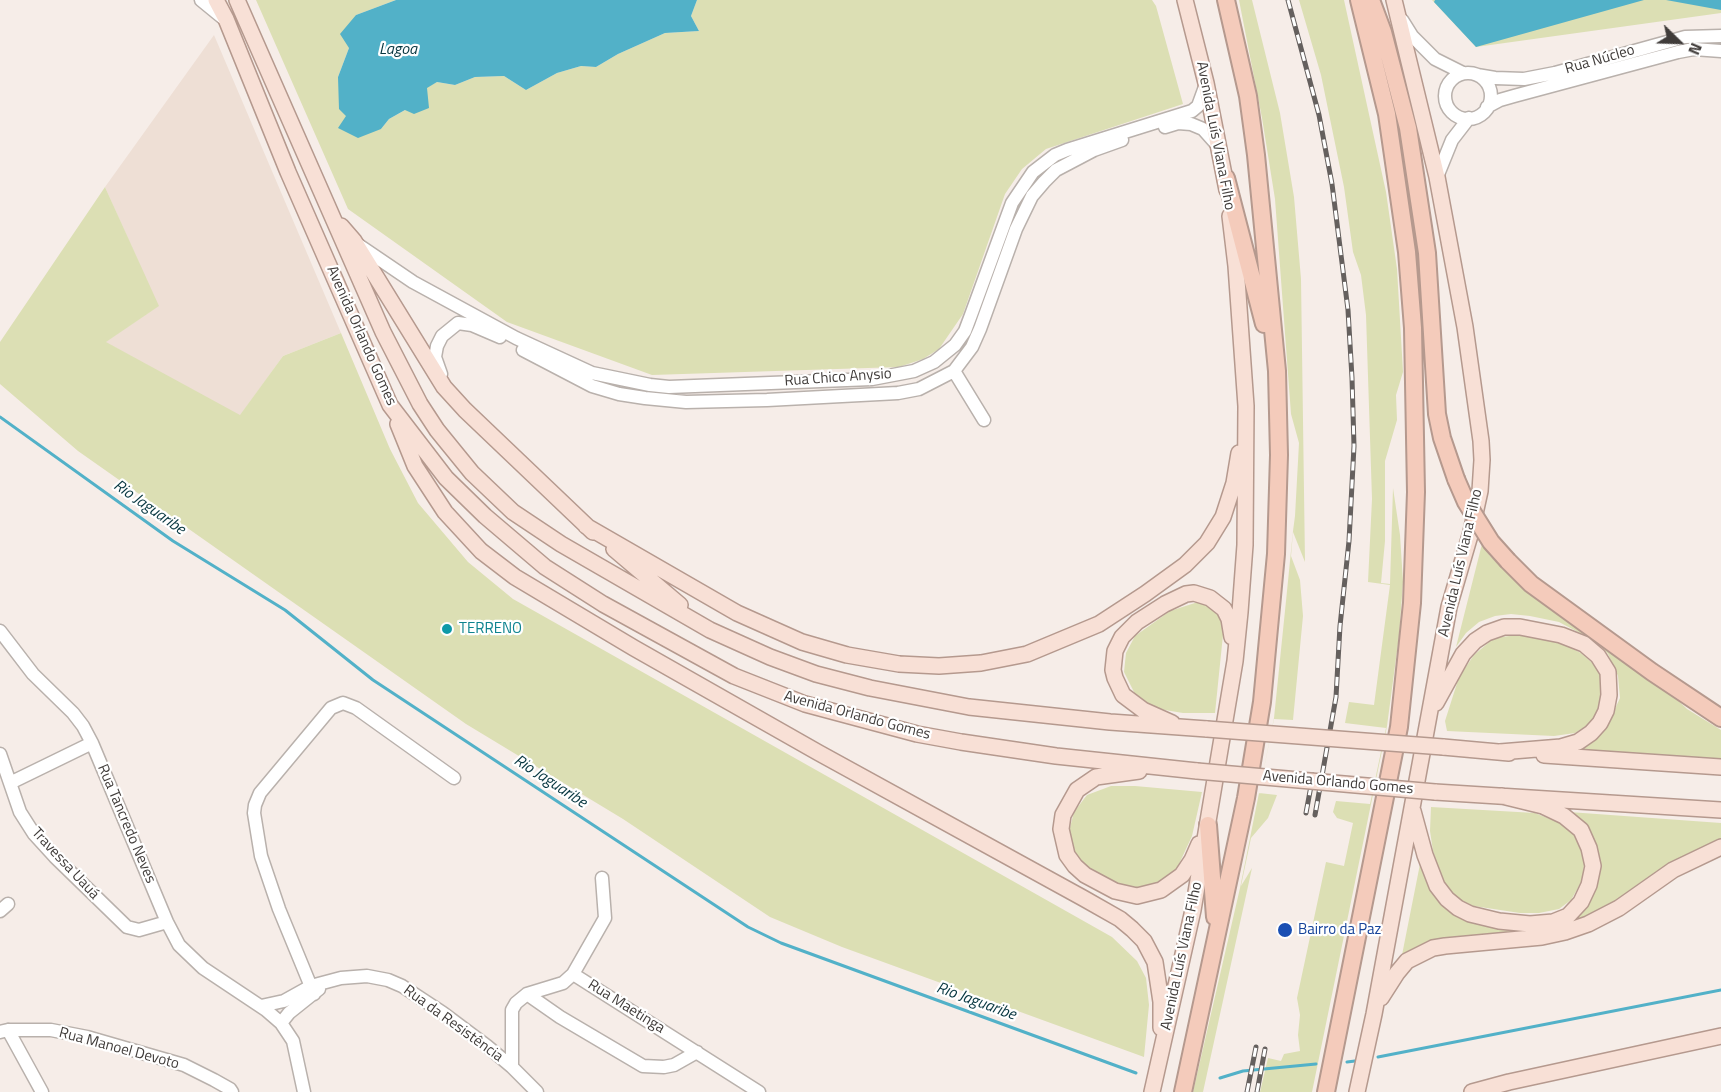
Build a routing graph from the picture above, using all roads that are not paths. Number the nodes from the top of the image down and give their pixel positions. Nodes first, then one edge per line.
1 (201, 0) edge
2 (216, 0) edge
3 (237, 0) edge
4 (1185, 0) edge
5 (1226, 0) edge
6 (1359, 0) edge
7 (1371, 0) edge
8 (1394, 1) edge
9 (226, 19) junction
10 (1721, 36) edge
11 (1721, 51) edge
12 (1463, 73) junction
13 (1478, 75) junction
14 (1206, 82) junction
15 (1487, 107) junction
16 (1469, 118) junction
17 (1220, 148) junction
18 (1437, 177) junction
19 (1226, 178) junction
20 (329, 212) junction
21 (354, 241) junction
22 (943, 354) junction
23 (954, 371) junction
24 (1277, 371) junction
25 (444, 387) junction
26 (390, 405) junction
27 (1246, 406) junction
28 (984, 420) dead end
29 (586, 526) junction
30 (710, 630) junction
31 (0, 631) edge
32 (1235, 661) junction
33 (1429, 716) junction
34 (1721, 718) edge
35 (1180, 727) junction
36 (92, 743) junction
37 (1500, 752) junction
38 (0, 754) edge
39 (1721, 767) edge
40 (1178, 769) junction
41 (454, 778) dead end
42 (10, 783) junction
43 (1502, 796) junction
44 (1412, 808) junction
45 (1721, 810) edge
46 (1209, 822) junction
47 (1721, 848) edge
48 (602, 878) dead end
49 (167, 922) junction
50 (1216, 938) junction
51 (573, 975) junction
52 (316, 988) junction
53 (527, 994) junction
54 (261, 1006) junction
55 (1373, 1016) junction
56 (281, 1023) junction
57 (4, 1031) edge
58 (1721, 1036) edge
59 (697, 1052) junction
60 (1159, 1060) junction
61 (512, 1067) junction
62 (1359, 1085) edge
63 (1327, 1087) edge
64 (42, 1092) edge
65 (232, 1092) edge
66 (304, 1092) edge
67 (537, 1092) edge
68 (759, 1092) edge
69 (1152, 1092) edge
70 (1183, 1092) edge
71 (1472, 1092) edge

1 - 9 street
2 - 9 main road, Avenida Orlando Gomes
3 - 20 main road, Avenida Orlando Gomes
4 - 14 main road, Avenida Luís Viana Filho
5 - 24 highway, Avenida Luís Viana Filho
6 - 63 highway
7 - 34 highway, bridge
8 - 12 street
8 - 18 main road, Avenida Luís Viana Filho
9 - 26 main road, Avenida Orlando Gomes
10 - 13 street, Rua Núcleo
11 - 15 street, Rua Núcleo
12 - 13 street
12 - 16 street
13 - 15 street
14 - 17 main road, Avenida Luís Viana Filho
14 - 22 street, Rua Chico Anysio
15 - 16 street
16 - 18 street
17 - 19 main road, Avenida Luís Viana Filho
17 - 23 street, Rua Chico Anysio
18 - 33 main road, Avenida Luís Viana Filho
19 - 24 highway
19 - 27 main road, Avenida Luís Viana Filho
20 - 21 main road
20 - 30 main road, Avenida Orlando Gomes
21 - 22 street, Rua Chico Anysio
21 - 25 main road
22 - 23 street
23 - 25 street, Rua Chico Anysio
23 - 28 street
24 - 50 highway, Avenida Luís Viana Filho
25 - 29 main road
26 - 40 main road, Avenida Orlando Gomes
26 - 60 main road
27 - 29 main road
27 - 32 main road, Avenida Luís Viana Filho
29 - 30 main road
30 - 35 main road, Avenida Orlando Gomes
31 - 36 street, Rua Tancredo Neves
32 - 35 main road
32 - 46 main road, Avenida Luís Viana Filho
33 - 37 main road
33 - 44 main road, Avenida Luís Viana Filho
35 - 37 main road, Avenida Orlando Gomes, bridge
36 - 42 street
36 - 49 street, Rua Tancredo Neves
37 - 39 main road, Avenida Orlando Gomes
38 - 42 street, Travessa Uauá
40 - 43 main road, Avenida Orlando Gomes, bridge
40 - 46 main road
41 - 52 street
42 - 49 street, Travessa Uauá
43 - 44 main road
43 - 45 main road, Avenida Orlando Gomes
44 - 55 main road, Avenida Luís Viana Filho
46 - 50 highway
46 - 60 main road, Avenida Luís Viana Filho
47 - 55 main road
48 - 51 street
49 - 54 street, Rua Tancredo Neves
50 - 70 highway, Avenida Luís Viana Filho
51 - 53 street, Rua Maetinga
51 - 59 street, Rua Maetinga
52 - 54 street, Rua da Resistência
52 - 56 street, Rua da Resistência
52 - 61 street, Rua da Resistência
53 - 59 street
53 - 61 street
54 - 56 street
55 - 62 main road, Avenida Luís Viana Filho
56 - 66 street
57 - 64 street
57 - 65 street, Rua Manoel Devoto
58 - 71 main road
59 - 68 street, Rua Maetinga
60 - 69 main road, Avenida Luís Viana Filho
61 - 67 street, Rua da Resistência

